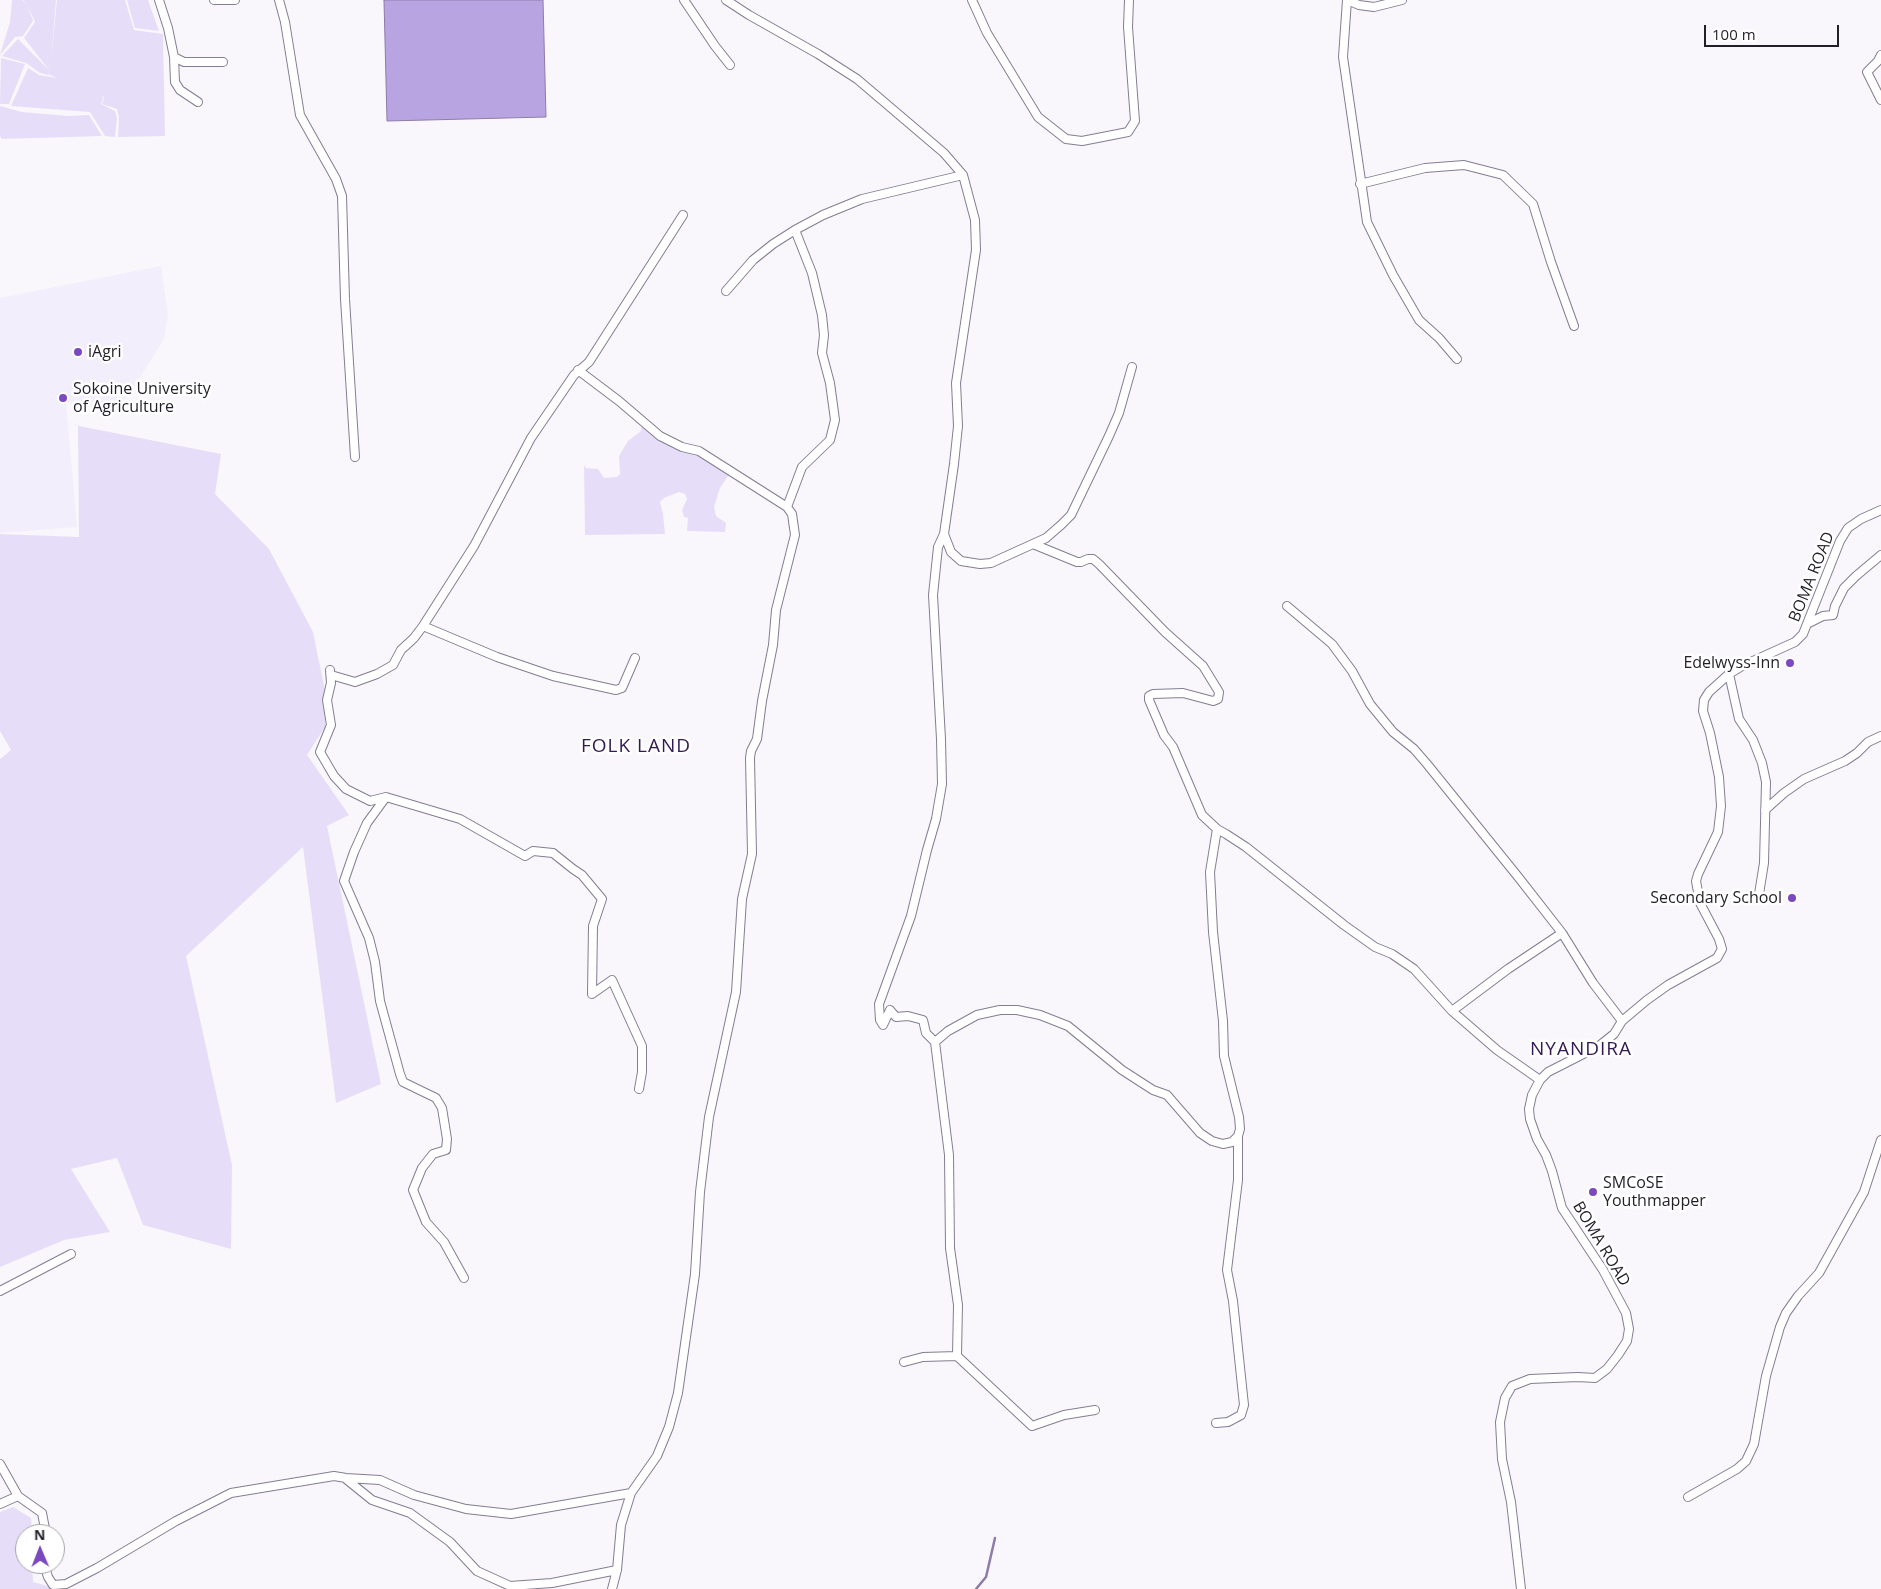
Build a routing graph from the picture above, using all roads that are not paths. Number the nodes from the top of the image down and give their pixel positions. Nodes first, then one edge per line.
1 (159, 0) edge
2 (214, 0) edge
3 (235, 0) edge
4 (279, 0) edge
5 (684, 0) edge
6 (726, 0) edge
7 (972, 0) edge
8 (1129, 0) edge
9 (1347, 0) edge
10 (1402, 0) edge
11 (1881, 55) edge
12 (174, 57) junction
13 (223, 62) dead end
14 (730, 64) dead end
15 (1881, 100) edge
16 (198, 102) dead end
17 (963, 175) junction
18 (1360, 184) junction
19 (683, 215) dead end
20 (794, 230) junction
21 (726, 291) dead end
22 (1574, 326) dead end
23 (1457, 359) dead end
24 (1132, 367) dead end
25 (578, 370) junction
26 (355, 457) dead end
27 (787, 507) junction
28 (1881, 510) edge
29 (944, 534) junction
30 (1033, 544) junction
31 (1881, 555) edge
32 (1288, 606) dead end
33 (1809, 623) junction
34 (423, 626) junction
35 (635, 658) dead end
36 (1729, 674) junction
37 (1881, 736) edge
38 (386, 797) junction
39 (1765, 810) junction
40 (1217, 830) junction
41 (1759, 894) dead end
42 (1562, 933) junction
43 (1452, 1011) junction
44 (1622, 1021) junction
45 (935, 1042) junction
46 (1540, 1080) junction
47 (639, 1089) dead end
48 (1238, 1136) junction
49 (1881, 1140) edge
50 (70, 1254) dead end
51 (464, 1278) dead end
52 (0, 1290) edge
53 (957, 1356) junction
54 (904, 1362) dead end
55 (1095, 1410) dead end
56 (1216, 1423) dead end
57 (0, 1464) edge
58 (346, 1478) junction
59 (631, 1493) junction
60 (18, 1496) junction
61 (1688, 1497) dead end
62 (0, 1504) edge
63 (44, 1524) edge
64 (617, 1570) junction
65 (47, 1574) edge
66 (612, 1589) edge
67 (1521, 1589) edge

1 - 12 street
2 - 3 street
4 - 26 street
5 - 14 street
6 - 17 street
7 - 8 street
9 - 10 street
9 - 18 street
11 - 15 street
12 - 13 street
12 - 16 street
17 - 20 street
17 - 29 street
18 - 22 street
18 - 23 street
19 - 25 street
20 - 21 street
20 - 27 street
24 - 30 street
25 - 27 street
25 - 34 street
27 - 59 street
28 - 33 street, BOMA ROAD
29 - 30 street
29 - 45 street
30 - 40 street
31 - 33 street
32 - 42 street
33 - 36 street, BOMA ROAD
34 - 35 street
34 - 38 street
36 - 39 street
36 - 44 street, BOMA ROAD
37 - 39 street
38 - 47 street
38 - 51 street
39 - 41 street
40 - 43 street
40 - 48 street
42 - 43 street
42 - 44 street
43 - 46 street
44 - 46 street, BOMA ROAD
45 - 48 street
45 - 53 street
46 - 67 street, BOMA ROAD
48 - 56 street
49 - 61 street
50 - 52 street
53 - 54 street
53 - 55 street
57 - 60 street
58 - 59 street
58 - 64 street
58 - 65 street
59 - 64 street
60 - 62 street
60 - 63 street
64 - 66 street

